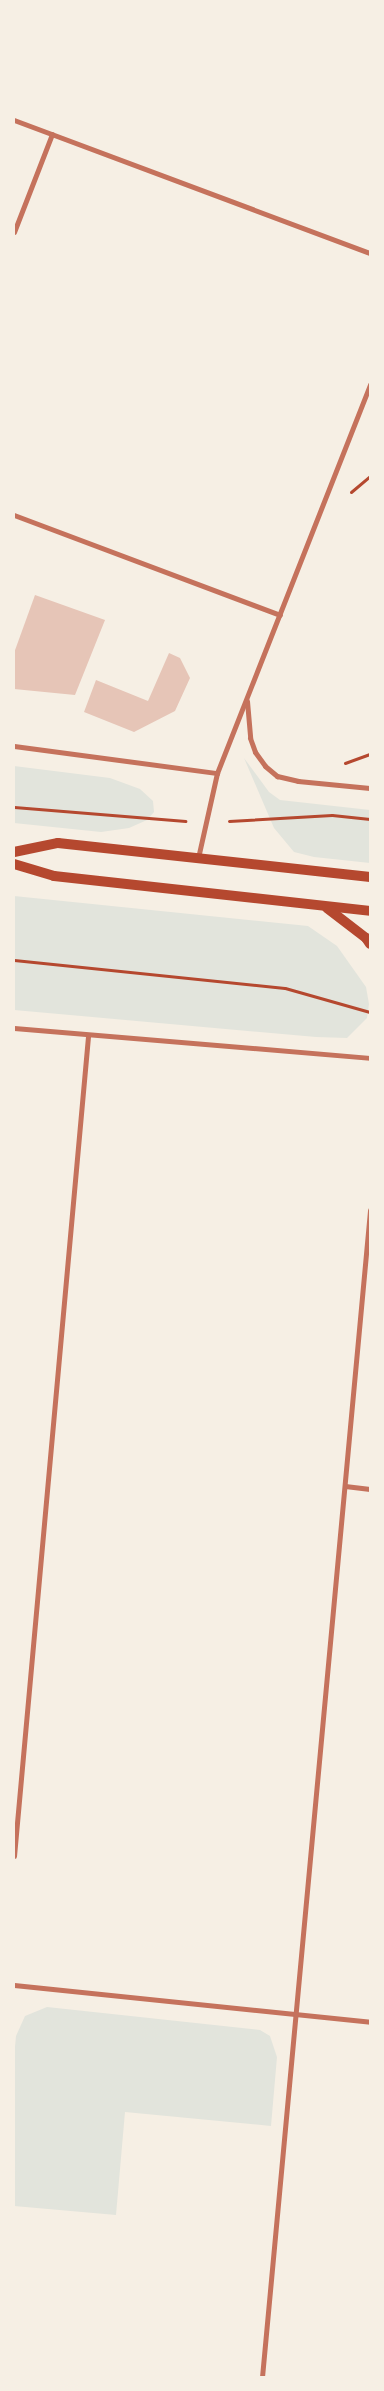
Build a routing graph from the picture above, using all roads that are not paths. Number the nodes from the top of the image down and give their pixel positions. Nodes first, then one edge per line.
1 (14, 120) edge
2 (52, 134) junction
3 (14, 232) edge
4 (370, 253) edge
5 (370, 384) edge
6 (14, 515) edge
7 (280, 615) junction
8 (246, 698) junction
9 (14, 746) edge
10 (217, 773) junction
11 (370, 788) edge
12 (14, 852) edge
13 (198, 858) junction
14 (14, 864) edge
15 (370, 877) edge
16 (322, 906) junction
17 (370, 911) edge
18 (370, 944) edge
19 (14, 1028) edge
20 (88, 1036) junction
21 (370, 1058) edge
22 (370, 1210) edge
23 (344, 1486) junction
24 (370, 1489) edge
25 (14, 1856) edge
26 (14, 1984) edge
27 (296, 2014) junction
28 (370, 2022) edge
29 (262, 2377) edge

1 - 2 street
2 - 3 street
2 - 4 street
5 - 7 street
6 - 7 street
7 - 8 street
8 - 10 street
8 - 11 street
9 - 10 street
10 - 13 street
12 - 13 main road
13 - 15 main road
14 - 16 main road
16 - 17 main road
16 - 18 main road
19 - 20 street
20 - 21 street
20 - 25 street
22 - 23 street
23 - 24 street
23 - 27 street
26 - 27 street
27 - 28 street
27 - 29 street

